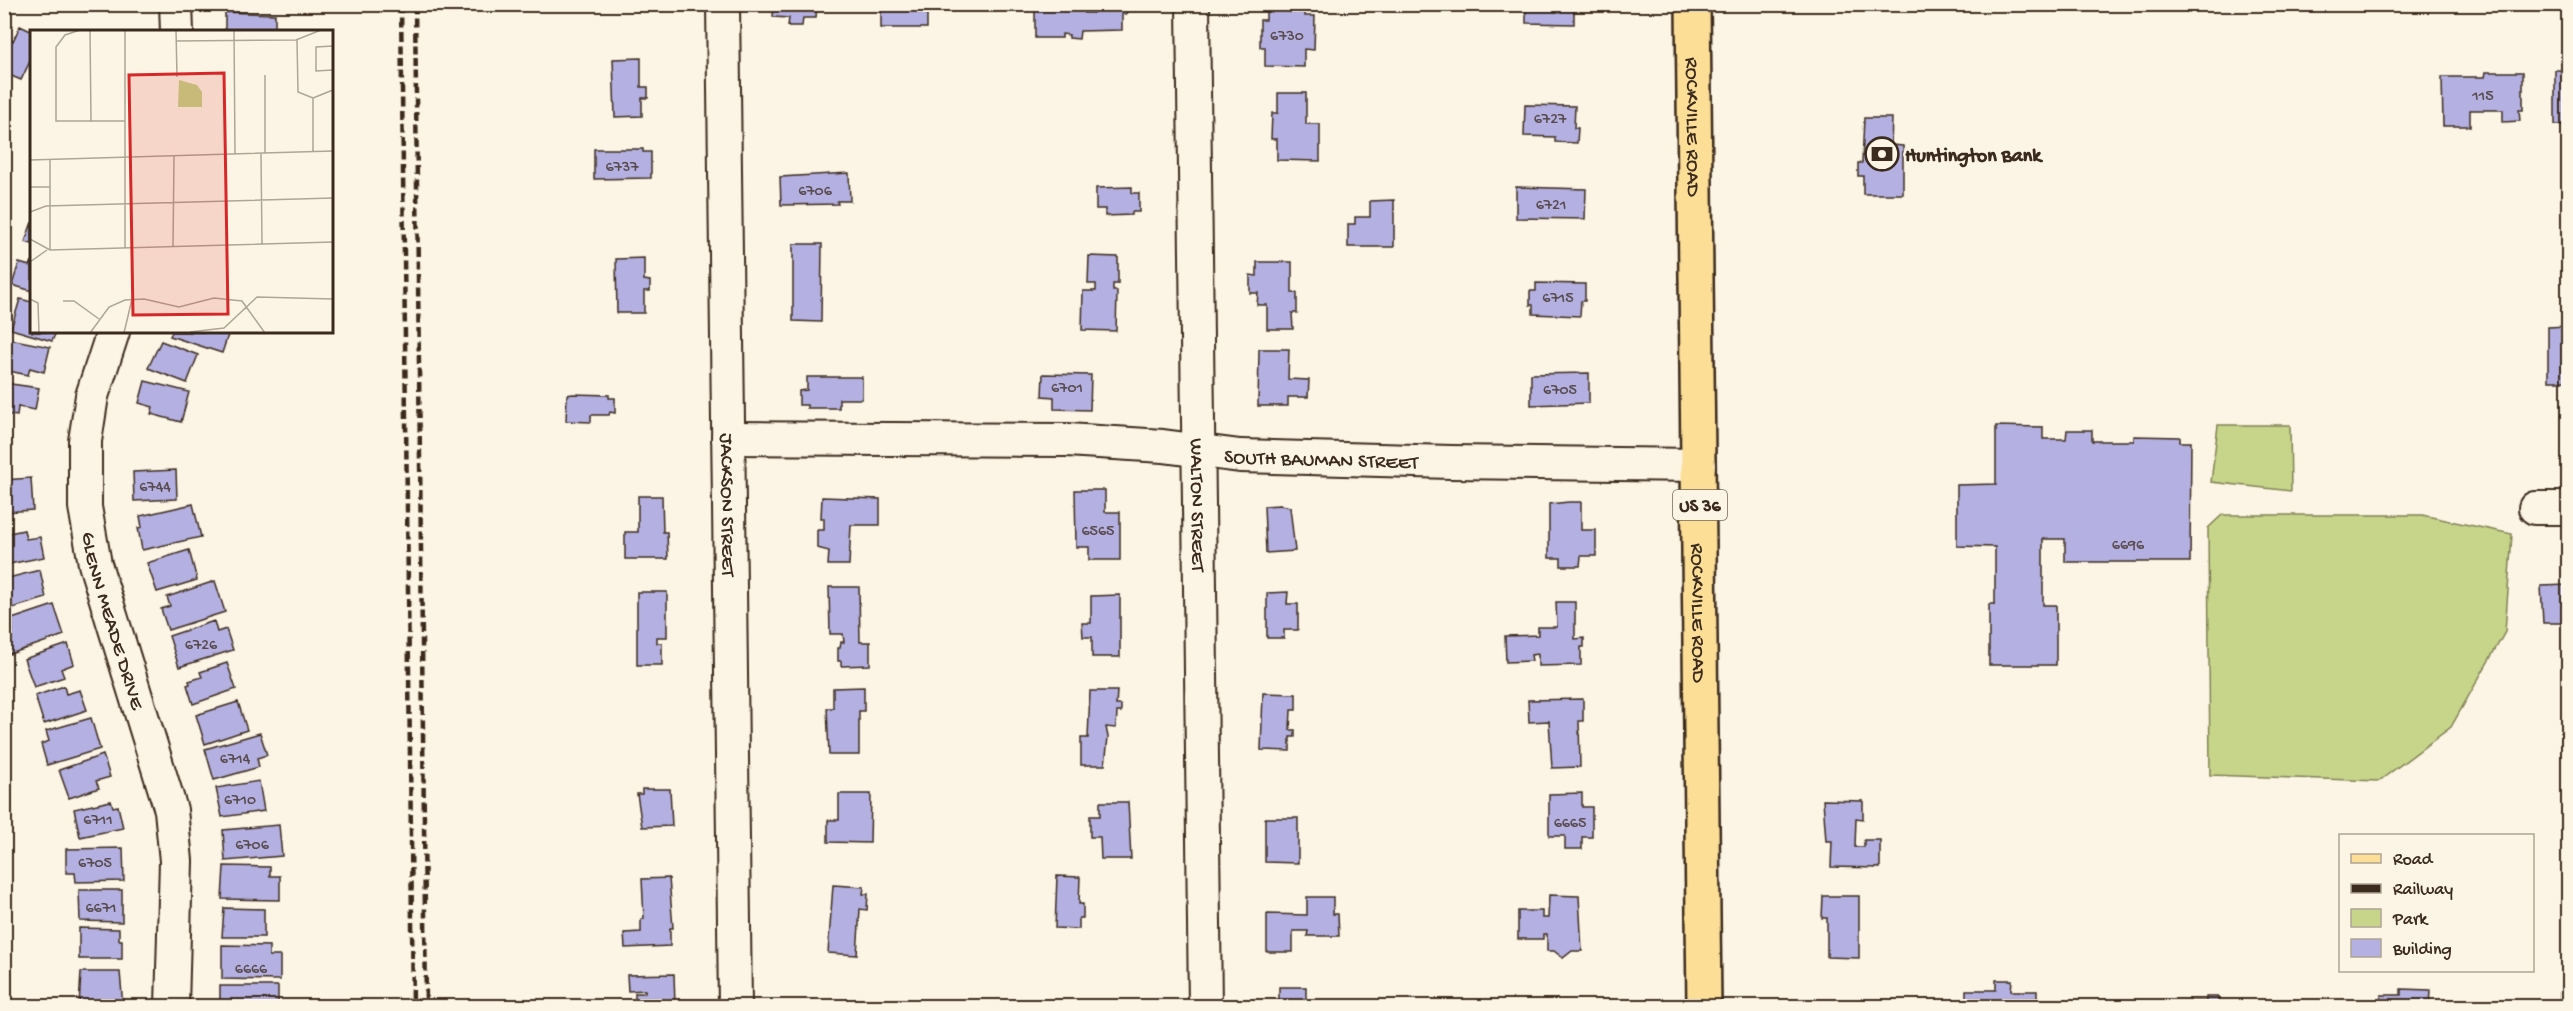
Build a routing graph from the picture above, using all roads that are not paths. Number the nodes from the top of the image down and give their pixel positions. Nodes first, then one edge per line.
1 (176, 4) edge
2 (723, 4) edge
3 (1193, 4) edge
4 (1692, 4) edge
5 (177, 30) edge
6 (113, 333) edge
7 (728, 438) junction
8 (1200, 450) junction
9 (1699, 465) junction
10 (2535, 508) dead end
11 (2568, 508) edge
12 (172, 1006) edge
13 (735, 1006) edge
14 (1205, 1006) edge
15 (1704, 1006) edge

1 - 5 street
2 - 7 street, JACKSON STREET
3 - 8 street, WALTON STREET
4 - 9 main road, ROCKVILLE ROAD / US 36
6 - 12 street, GLENN MEADE DRIVE
7 - 8 street, SOUTH BAUMAN STREET
7 - 13 street, JACKSON STREET
8 - 9 street, SOUTH BAUMAN STREET
8 - 14 street, WALTON STREET
9 - 15 main road, ROCKVILLE ROAD / US 36
10 - 11 street

